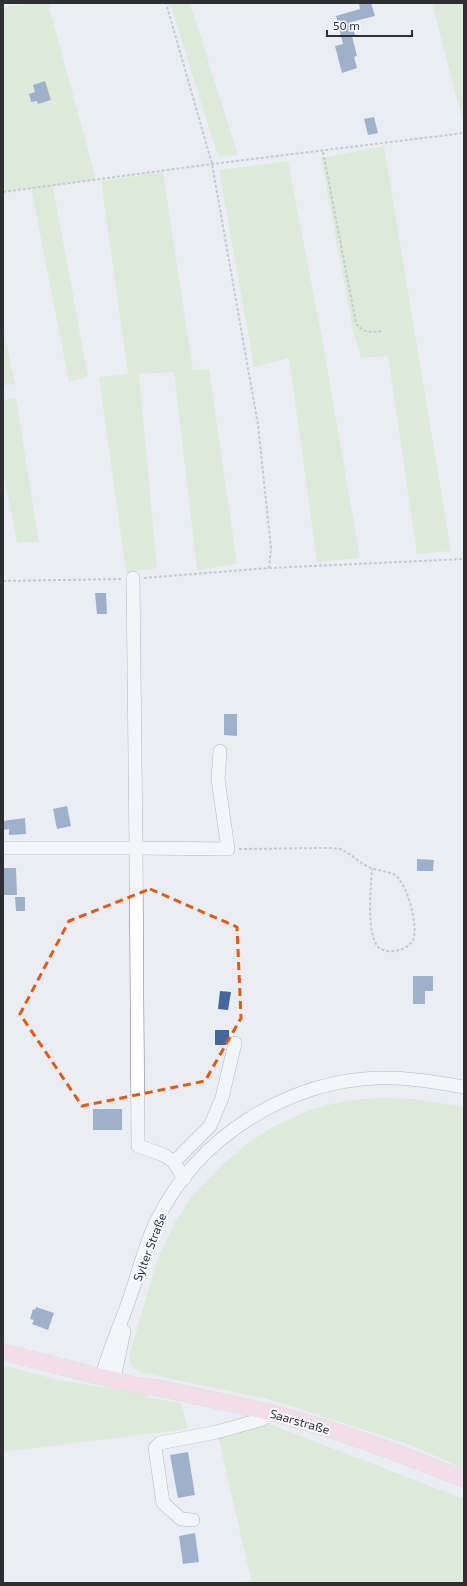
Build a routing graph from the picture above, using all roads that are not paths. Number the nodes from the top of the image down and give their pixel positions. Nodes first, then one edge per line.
1 (133, 578) road end
2 (220, 751) dead end
3 (3, 848) edge
4 (136, 848) junction
5 (235, 1043) dead end
6 (464, 1087) edge
7 (174, 1162) junction
8 (184, 1179) junction
9 (3, 1352) edge
10 (108, 1378) junction
11 (269, 1412) junction
12 (437, 1468) junction
13 (464, 1479) edge
14 (464, 1488) edge
15 (193, 1520) dead end

1 - 4 street
2 - 4 street
3 - 4 street
4 - 7 street
5 - 7 street
6 - 8 street, Sylter Straße
7 - 8 street
8 - 10 street, Sylter Straße
9 - 10 main road, Saarstraße
10 - 11 main road, Saarstraße
11 - 12 main road, Saarstraße
11 - 15 street
12 - 13 main road, Saarstraße
12 - 14 main road, Saarstraße

